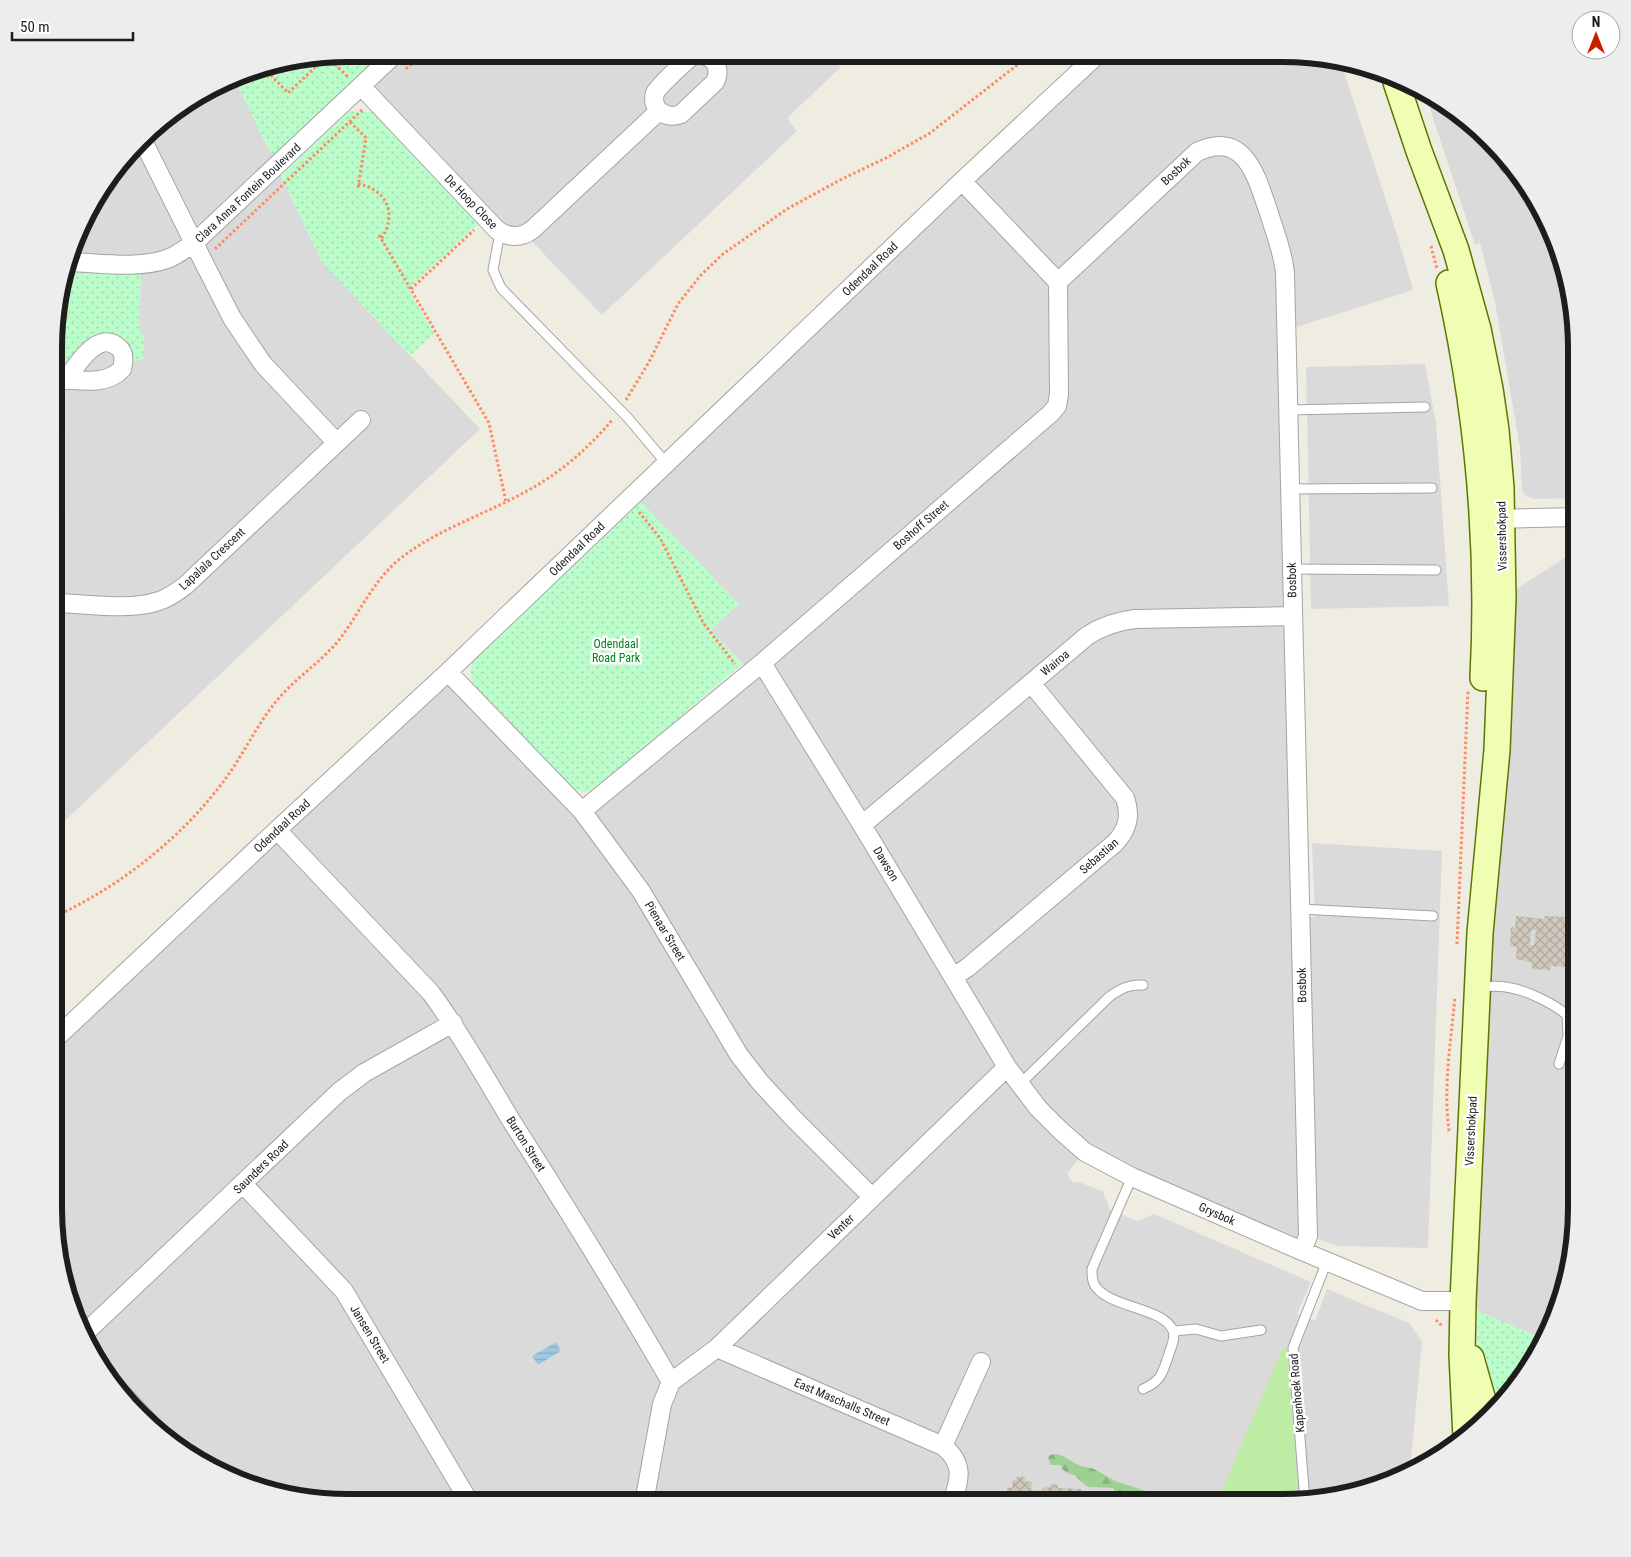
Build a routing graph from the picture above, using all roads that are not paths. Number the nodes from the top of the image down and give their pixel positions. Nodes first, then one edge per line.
1 (386, 62) edge
2 (685, 62) edge
3 (714, 62) edge
4 (1090, 62) edge
5 (361, 86) junction
6 (1398, 87) edge
7 (659, 111) junction
8 (146, 146) edge
9 (962, 181) junction
10 (500, 232) junction
11 (194, 244) junction
12 (76, 262) edge
13 (1058, 282) junction
14 (1425, 407) dead end
15 (1289, 410) junction
16 (361, 420) dead end
17 (336, 442) junction
18 (666, 463) junction
19 (1432, 488) dead end
20 (1290, 489) junction
21 (1568, 518) edge
22 (1492, 519) junction
23 (1292, 570) junction
24 (1436, 570) dead end
25 (62, 603) edge
26 (1293, 616) junction
27 (762, 663) junction
28 (448, 672) junction
29 (1031, 683) junction
30 (582, 811) junction
31 (862, 825) junction
32 (277, 830) junction
33 (1300, 909) junction
34 (1433, 916) dead end
35 (953, 977) junction
36 (1143, 985) dead end
37 (1467, 988) junction
38 (453, 1023) junction
39 (62, 1032) edge
40 (1559, 1064) dead end
41 (1007, 1067) junction
42 (1020, 1084) junction
43 (1132, 1177) junction
44 (244, 1184) junction
45 (872, 1197) junction
46 (1302, 1251) junction
47 (1327, 1262) junction
48 (1463, 1302) junction
49 (89, 1329) edge
50 (1463, 1329) junction
51 (1261, 1330) dead end
52 (1174, 1331) junction
53 (717, 1348) junction
54 (981, 1362) dead end
55 (671, 1382) junction
56 (1143, 1389) dead end
57 (1487, 1409) edge
58 (1465, 1427) edge
59 (943, 1446) junction
60 (465, 1494) edge
61 (646, 1494) edge
62 (954, 1494) edge
63 (1304, 1494) edge

1 - 5 street, Clara Anna Fontein Boulevard
2 - 7 street
3 - 7 street
4 - 9 street, Odendaal Road
5 - 10 street, De Hoop Close
5 - 11 street, Clara Anna Fontein Boulevard
6 - 22 main road, Vissershokpad
7 - 10 street, De Hoop Close
8 - 11 street
9 - 13 street
9 - 18 street, Odendaal Road
10 - 18 lane
11 - 12 street, Clara Anna Fontein Boulevard
11 - 17 street
13 - 15 street, Bosbok
13 - 27 street, Boshoff Street
14 - 15 lane
15 - 20 street, Bosbok
16 - 17 street, Lapalala Crescent
17 - 25 street, Lapalala Crescent
18 - 28 street, Odendaal Road
19 - 20 lane
20 - 23 street, Bosbok
21 - 22 street
22 - 37 main road, Vissershokpad
23 - 24 lane
23 - 26 street, Bosbok
26 - 29 street, Wairoa
26 - 33 street, Bosbok
27 - 30 street, Boshoff Street
27 - 31 street, Dawson
28 - 30 street, Pienaar Street
28 - 32 street, Odendaal Road
29 - 31 street, Wairoa
29 - 35 street, Sebastian
30 - 45 street, Pienaar Street
31 - 35 street, Dawson
32 - 38 street, Burton Street
32 - 39 street, Odendaal Road
33 - 34 lane
33 - 46 street, Bosbok
35 - 41 street, Dawson
36 - 42 lane
37 - 40 lane
37 - 48 main road, Vissershokpad
38 - 44 street, Saunders Road
38 - 55 street, Burton Street
41 - 42 street, Grysbok
41 - 45 street, Venter
42 - 43 street, Grysbok
43 - 46 street, Grysbok
43 - 52 lane
44 - 49 street, Saunders Road
44 - 60 street, Jansen Street
45 - 53 street, Venter
46 - 47 street, Grysbok
47 - 48 street, Grysbok
47 - 63 lane, Kapenhoek Road
48 - 50 main road, Vissershokpad
50 - 57 main road, Vissershokpad
50 - 58 main road, Vissershokpad
51 - 52 lane
52 - 56 lane
53 - 55 street, Venter
53 - 59 street, East Maschalls Street
54 - 59 street
55 - 61 street
59 - 62 street, East Maschalls Street

